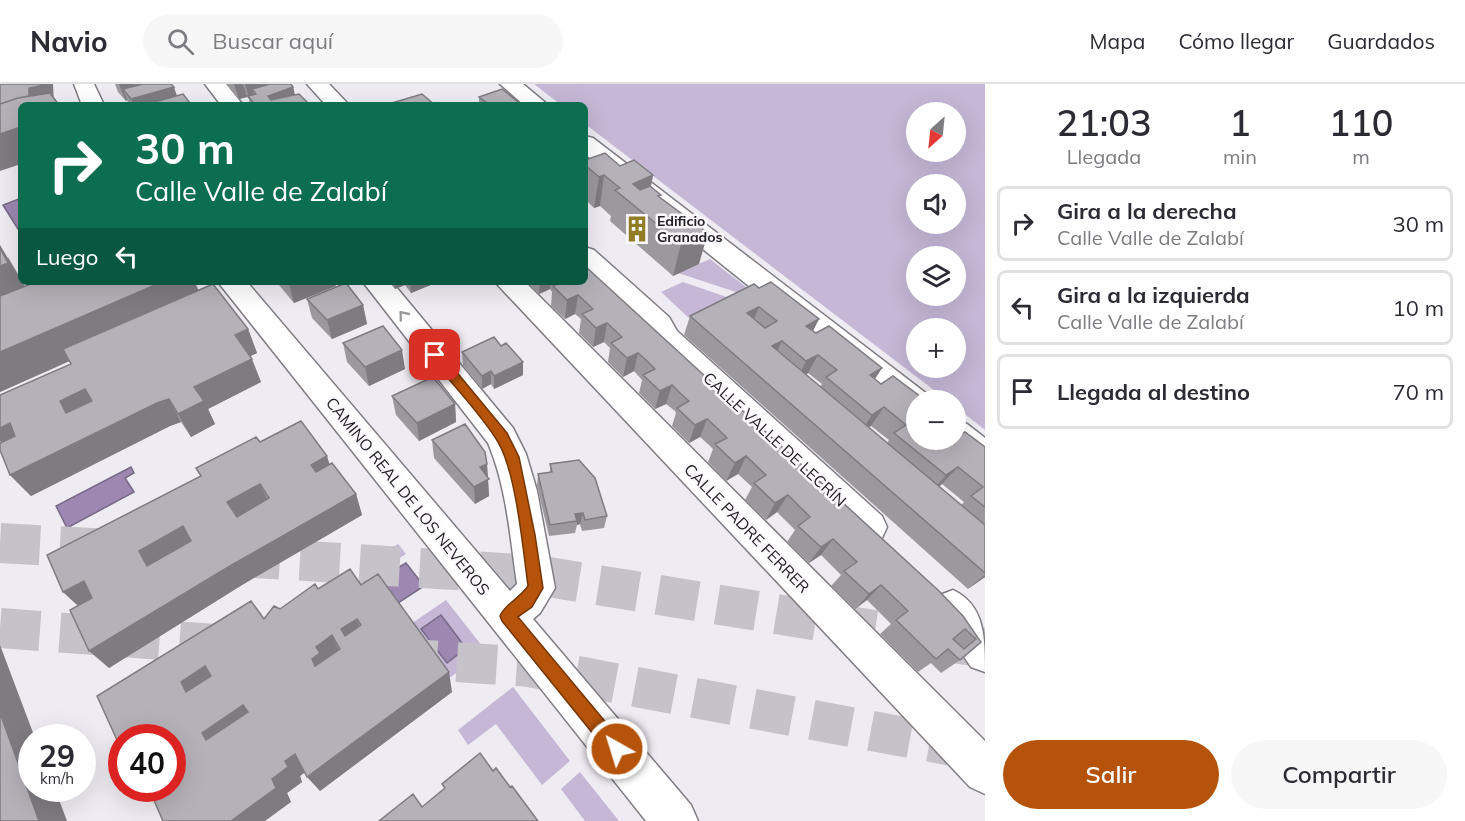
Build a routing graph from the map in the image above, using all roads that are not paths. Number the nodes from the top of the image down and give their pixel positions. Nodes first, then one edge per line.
1 (84, 84) edge
2 (215, 84) edge
3 (317, 84) edge
4 (510, 84) edge
5 (92, 102) edge
6 (230, 102) edge
7 (335, 102) edge
8 (533, 102) edge
9 (588, 145) edge
10 (588, 259) edge
11 (234, 285) edge
12 (379, 285) edge
13 (512, 285) edge
14 (906, 395) edge
15 (966, 442) edge
16 (985, 457) edge
17 (888, 545) edge
18 (930, 585) edge
19 (507, 616) junction
20 (985, 653) edge
21 (980, 757) edge
22 (675, 821) edge

1 - 5 street
2 - 6 street
3 - 7 street
4 - 8 street
9 - 14 street
10 - 17 street, CALLE VALLE DE LECRÍN
11 - 19 street, CAMINO REAL DE LOS NEVEROS
19 -> 12 street
13 - 21 street, CALLE PADRE FERRER
15 - 16 street
18 - 20 street
19 - 22 street, CAMINO REAL DE LOS NEVEROS

